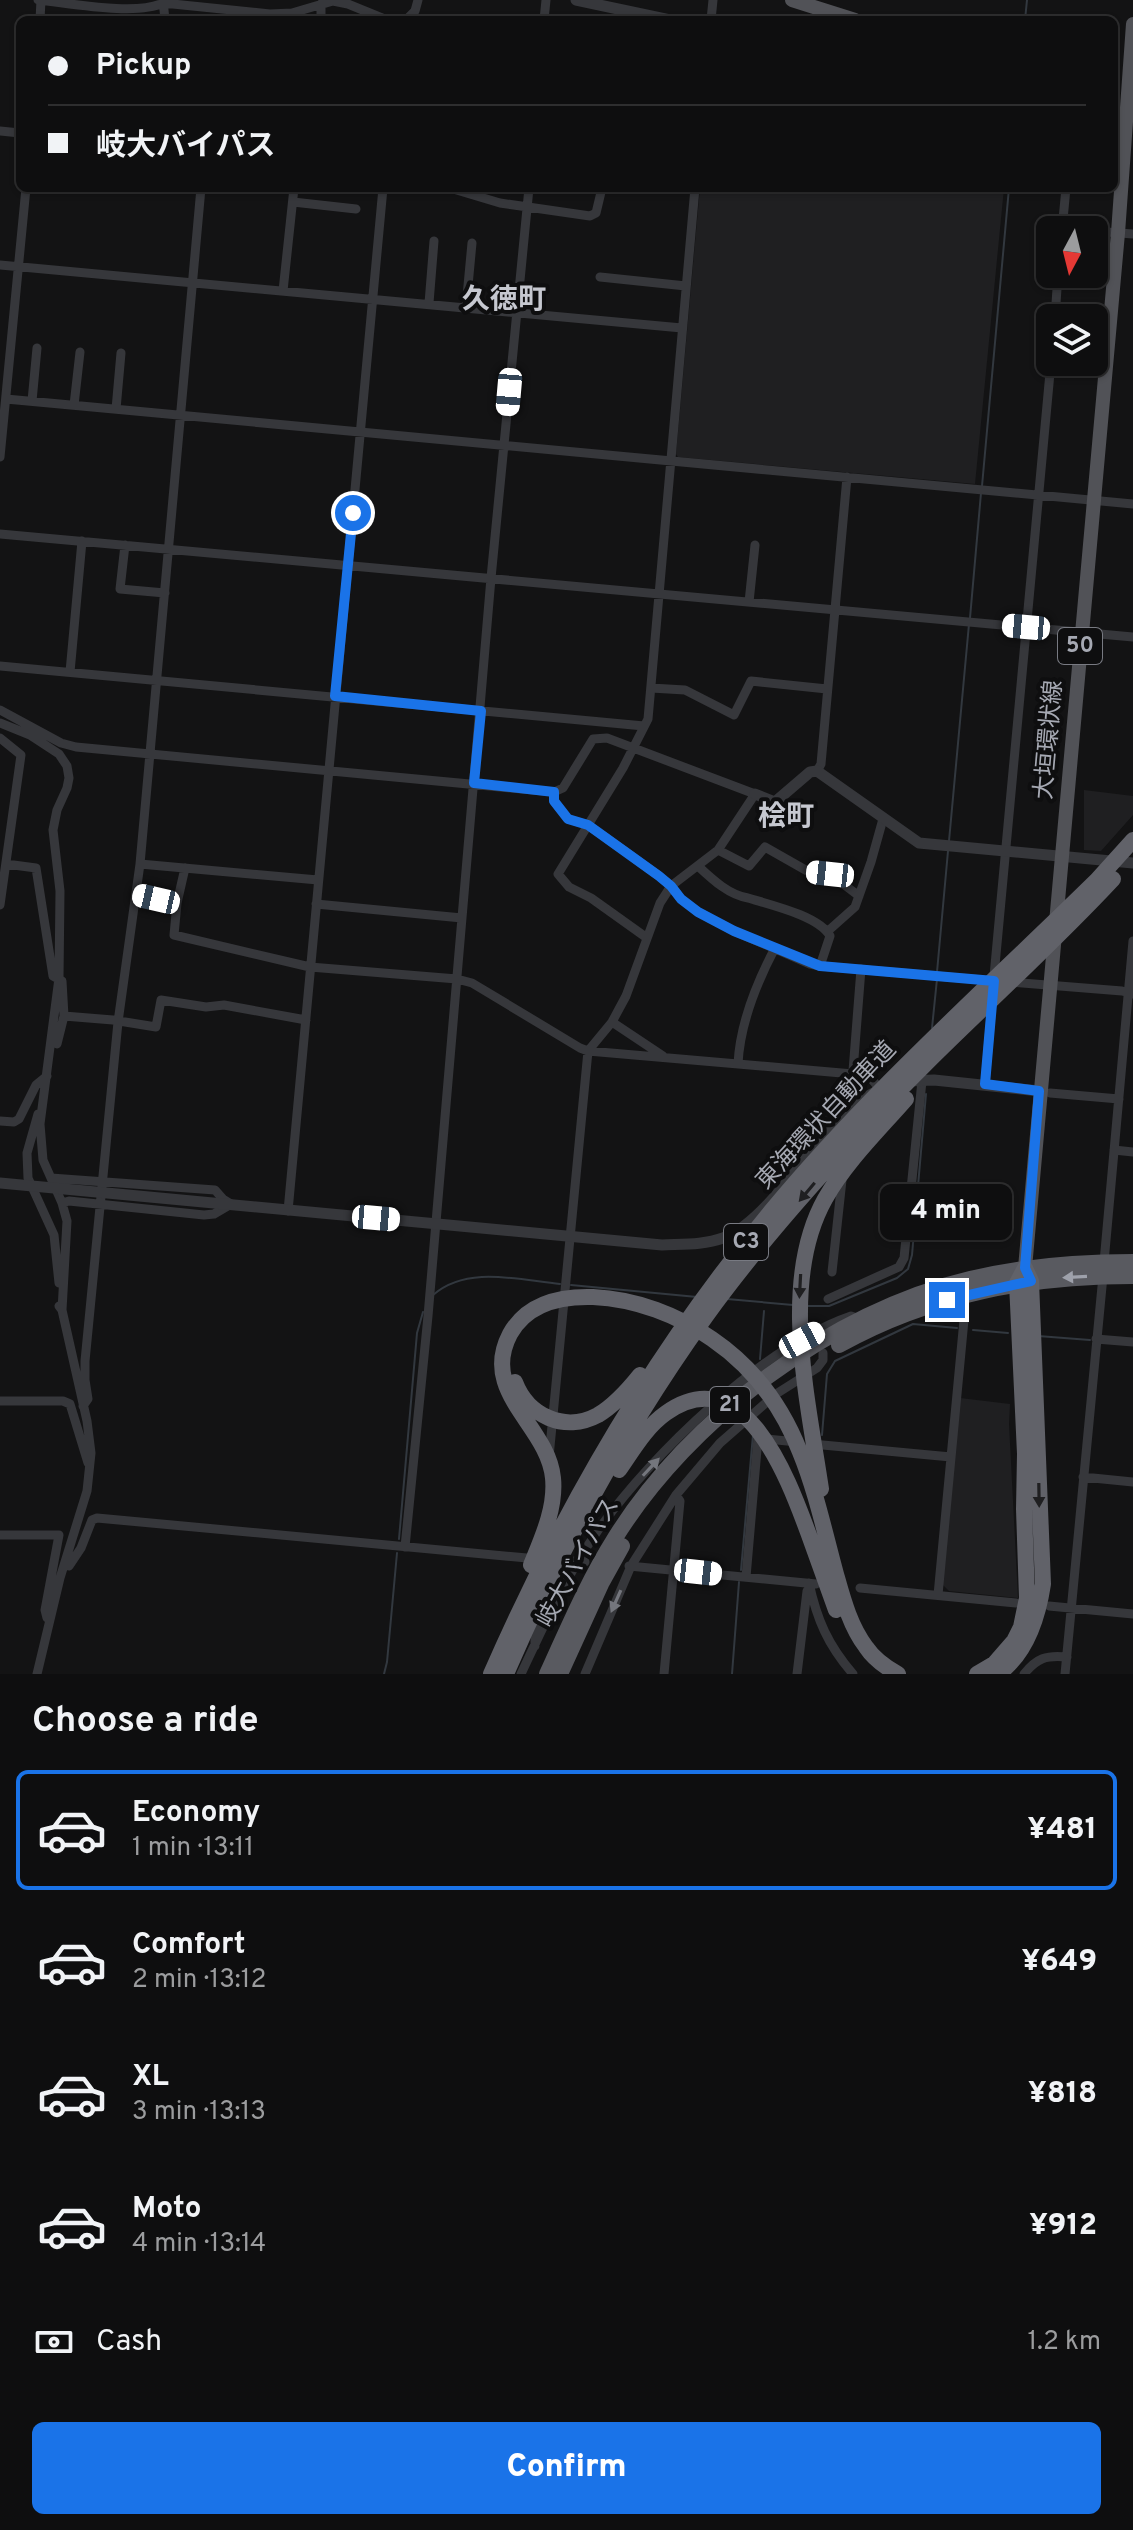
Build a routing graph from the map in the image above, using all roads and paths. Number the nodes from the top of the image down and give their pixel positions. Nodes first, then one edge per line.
1 (43, 0) edge
2 (576, 0) edge
3 (792, 0) edge
4 (163, 2) edge
5 (812, 3) edge
6 (321, 4) junction
7 (112, 8) junction
8 (111, 16) edge
9 (321, 16) edge
10 (377, 16) edge
11 (651, 16) edge
12 (845, 16) edge
13 (1133, 24) edge
14 (1125, 103) edge
15 (26, 192) edge
16 (201, 192) edge
17 (294, 192) edge
18 (383, 192) edge
19 (463, 192) edge
20 (529, 192) edge
21 (601, 192) edge
22 (695, 192) edge
23 (1066, 192) edge
24 (293, 202) junction
25 (527, 207) junction
26 (356, 209) dead end
27 (1063, 216) edge
28 (1125, 234) edge
29 (434, 241) dead end
30 (472, 243) dead end
31 (0, 265) edge
32 (18, 267) junction
33 (600, 277) dead end
34 (192, 284) junction
35 (686, 286) junction
36 (283, 291) junction
37 (372, 299) junction
38 (429, 303) junction
39 (466, 307) junction
40 (516, 312) junction
41 (682, 328) junction
42 (37, 348) dead end
43 (80, 352) dead end
44 (121, 353) dead end
45 (1050, 376) edge
46 (6, 399) junction
47 (32, 401) junction
48 (74, 405) junction
49 (116, 409) junction
50 (182, 416) junction
51 (360, 432) junction
52 (505, 446) junction
53 (0, 457) edge
54 (671, 460) junction
55 (847, 477) junction
56 (1040, 495) junction
57 (1094, 500) junction
58 (1133, 504) edge
59 (0, 534) edge
60 (82, 541) junction
61 (125, 545) junction
62 (755, 545) dead end
63 (169, 550) junction
64 (348, 567) junction
65 (491, 578) junction
66 (165, 593) junction
67 (659, 594) junction
68 (749, 602) junction
69 (835, 610) junction
70 (1026, 627) junction
71 (1082, 633) junction
72 (1133, 637) edge
73 (0, 666) edge
74 (70, 672) junction
75 (157, 680) junction
76 (651, 688) junction
77 (827, 689) junction
78 (335, 696) junction
79 (0, 710) edge
80 (481, 711) junction
81 (0, 723) edge
82 (644, 726) junction
83 (0, 738) edge
84 (633, 748) junction
85 (150, 753) junction
86 (328, 770) junction
87 (817, 771) junction
88 (474, 783) junction
89 (554, 792) junction
90 (755, 794) junction
91 (883, 819) junction
92 (588, 825) junction
93 (1133, 840) edge
94 (718, 850) junction
95 (1006, 852) junction
96 (1061, 857) junction
97 (1133, 860) edge
98 (6, 864) junction
99 (140, 864) junction
100 (699, 867) junction
101 (185, 868) junction
102 (318, 880) junction
103 (671, 886) junction
104 (136, 894) junction
105 (859, 896) junction
106 (177, 903) junction
107 (316, 904) junction
108 (0, 905) edge
109 (462, 918) junction
110 (828, 931) junction
111 (647, 938) junction
112 (1133, 941) edge
113 (775, 948) junction
114 (1038, 957) junction
115 (820, 966) junction
116 (310, 967) junction
117 (861, 969) junction
118 (59, 978) junction
119 (457, 979) junction
120 (994, 981) junction
121 (1049, 985) junction
122 (1131, 994) edge
123 (64, 1016) junction
124 (306, 1020) junction
125 (118, 1022) junction
126 (612, 1022) junction
127 (588, 1051) junction
128 (50, 1057) junction
129 (666, 1058) junction
130 (1128, 1058) edge
131 (738, 1064) junction
132 (853, 1074) junction
133 (47, 1076) junction
134 (922, 1081) junction
135 (985, 1084) junction
136 (880, 1089) junction
137 (1044, 1092) junction
138 (1119, 1099) junction
139 (850, 1106) junction
140 (42, 1107) junction
141 (0, 1121) edge
142 (1114, 1150) junction
143 (1133, 1152) edge
144 (51, 1178) junction
145 (103, 1182) junction
146 (0, 1183) edge
147 (31, 1187) junction
148 (62, 1203) junction
149 (101, 1204) junction
150 (231, 1204) junction
151 (774, 1207) junction
152 (288, 1211) junction
153 (435, 1224) junction
154 (570, 1237) junction
155 (1133, 1262) edge
156 (1104, 1269) junction
157 (832, 1272) dead end
158 (1133, 1276) edge
159 (1024, 1277) junction
160 (828, 1299) dead end
161 (62, 1310) junction
162 (862, 1320) junction
163 (964, 1320) dead end
164 (1096, 1339) junction
165 (1133, 1342) edge
166 (823, 1353) junction
167 (0, 1401) edge
168 (83, 1406) junction
169 (951, 1457) junction
170 (90, 1465) junction
171 (1083, 1477) junction
172 (1133, 1482) edge
173 (808, 1492) junction
174 (676, 1495) junction
175 (0, 1535) edge
176 (405, 1547) junction
177 (540, 1559) junction
178 (581, 1562) junction
179 (628, 1566) junction
180 (674, 1570) junction
181 (746, 1577) junction
182 (60, 1578) junction
183 (812, 1584) junction
184 (860, 1588) dead end
185 (836, 1595) junction
186 (938, 1595) junction
187 (1016, 1603) dead end
188 (1049, 1606) dead end
189 (1071, 1608) junction
190 (1133, 1614) edge
191 (48, 1621) junction
192 (535, 1646) junction
193 (1067, 1657) junction
194 (37, 1674) edge
195 (489, 1674) edge
196 (507, 1674) edge
197 (521, 1674) edge
198 (547, 1674) edge
199 (560, 1674) edge
200 (585, 1674) edge
201 (664, 1674) edge
202 (797, 1674) edge
203 (853, 1674) edge
204 (878, 1674) edge
205 (898, 1674) edge
206 (977, 1674) edge
207 (998, 1674) edge
208 (1024, 1674) edge
209 (1065, 1674) edge

1 - 7 street
2 - 11 street
3 - 5 main road
4 - 6 street
4 - 7 street
5 - 12 main road
6 - 9 street
6 - 10 street
7 - 8 street
13 - 14 main road, 大垣環状線 / 50
14 - 28 main road, 大垣環状線 / 50
15 - 32 street
16 - 34 street
17 - 24 street
18 - 37 street
19 - 25 street
20 - 25 street
21 - 25 street
22 - 35 street
23 - 27 street
24 - 26 street
24 - 36 street
25 - 40 street
28 - 57 main road, 大垣環状線 / 50
29 - 38 street
30 - 39 street
31 - 32 street
32 - 34 street
32 - 46 street
33 - 35 street
34 - 36 street
34 - 50 street
35 - 41 street
36 - 37 street
37 - 38 street
37 - 51 street
38 - 39 street
39 - 40 street
40 - 41 street
40 - 52 street
41 - 54 street
42 - 47 street
43 - 48 street
44 - 49 street
45 - 56 street
46 - 47 street
46 - 53 street
47 - 48 street
48 - 49 street
49 - 50 street
50 - 51 street
50 - 63 street
51 - 52 street
51 - 64 street
52 - 54 street
52 - 65 street
54 - 55 street
54 - 67 street
55 - 56 street
55 - 69 street
56 - 57 street
56 - 70 street
57 - 58 street
57 - 71 main road, 大垣環状線 / 50
59 - 60 street
60 - 61 street
60 - 74 street
61 - 63 street
61 - 66 street
62 - 68 street
63 - 64 street
63 - 66 street
64 - 65 street
64 - 78 street
65 - 67 street
65 - 80 street
66 - 75 street
67 - 68 street
67 - 76 street
68 - 69 street
69 - 70 street
69 - 77 street
70 - 71 street
70 - 95 street
71 - 72 street
71 - 96 main road, 大垣環状線 / 50
73 - 74 street
74 - 75 street
75 - 78 street
75 - 85 street
76 - 77 street
76 - 82 street
77 - 87 street
78 - 80 street
78 - 86 street
79 - 85 street
80 - 82 street
80 - 88 street
81 - 118 street
82 - 84 street
83 - 98 street
84 - 89 street
84 - 90 street
84 - 92 street
85 - 86 street
85 - 99 street
86 - 88 street
86 - 102 street
87 - 90 street
87 - 91 street
88 - 89 street
88 - 109 street
89 - 92 street
90 - 94 street
91 - 95 street
91 - 105 street
92 - 103 street
92 - 111 street
93 - 151 highway, 東海環状自動車道 / C3
94 - 100 street
94 - 105 street
95 - 96 street
95 - 120 street
96 - 97 street
96 - 121 main road, 大垣環状線 / 50
97 - 114 highway, 東海環状自動車道 / C3
98 - 108 street
98 - 118 street
99 - 101 street
99 - 104 street
100 - 103 street
100 - 110 street
101 - 102 street
101 - 106 street
102 - 107 street
103 - 111 street
103 - 113 street
104 - 106 street
104 - 125 street
105 - 110 street
106 - 116 street
107 - 109 street
107 - 116 street
109 - 119 street
110 - 115 street
111 - 126 street
112 - 122 street
113 - 115 street
113 - 131 street
114 -> 173 highway
114 -> 196 highway, 東海環状自動車道 / C3
115 - 117 street
116 - 119 street
116 - 124 street
117 - 120 street
117 - 132 street
118 - 123 street
118 - 128 street
119 - 127 street
119 - 153 street
120 - 121 street
120 - 135 street
121 - 122 street
121 - 137 main road, 大垣環状線 / 50
122 - 130 street
123 - 125 street
123 - 128 street
124 - 125 street
124 - 152 street
125 - 145 street
126 - 127 street
126 - 129 street
127 - 129 street
127 - 154 street
128 - 133 street
129 - 131 street
130 - 138 street
131 - 132 street
132 - 136 street
132 - 139 street
133 - 140 street
133 - 141 street
134 - 135 street
134 - 136 street
134 - 160 street
135 - 137 street
136 - 139 street
137 - 138 street
137 - 159 main road, 大垣環状線 / 50
138 - 142 street
139 - 154 street
139 - 157 street
140 - 144 street
140 - 147 street
142 - 143 street
142 - 156 street
144 - 145 street
144 - 148 street
145 - 149 street
145 - 150 street
146 - 147 street
147 - 150 street
147 - 161 street
148 - 149 street
148 - 161 street
149 - 150 street
149 - 168 street
150 - 152 street
151 - 173 highway
151 - 195 highway, 東海環状自動車道 / C3
152 - 153 street
153 - 154 street
153 - 176 street
154 - 177 street
155 - 156 highway, 21
156 - 158 highway, 21
156 - 159 highway, 21
156 - 164 street
159 - 162 highway, 岐大バイパス / 21
159 - 166 highway, 岐大バイパス / 21
159 - 206 highway
159 -> 207 highway
161 - 168 street
178 -> 162 street
162 - 198 highway, 岐大バイパス / 21
163 - 169 street
164 - 165 street
164 - 171 street
166 - 174 street
166 - 199 highway, 岐大バイパス / 21
167 - 170 street
168 - 170 street
169 - 181 street
169 - 186 street
170 - 182 street
171 - 172 street
171 - 189 street
173 - 185 highway
173 - 195 highway
173 - 196 highway
174 - 179 street
174 - 180 street
175 - 191 street
176 - 177 street
176 - 182 street
177 - 178 street
177 - 192 street
178 - 192 street
179 - 180 street
179 -> 200 street
180 - 181 street
180 - 201 street
181 - 183 street
182 - 191 street
183 - 202 street
183 - 203 street
184 - 186 street
185 - 204 highway
185 - 205 highway
186 - 187 street
188 - 189 street
189 - 190 street
189 - 193 street
191 - 194 street
192 - 197 street
193 - 208 street
193 - 209 street

